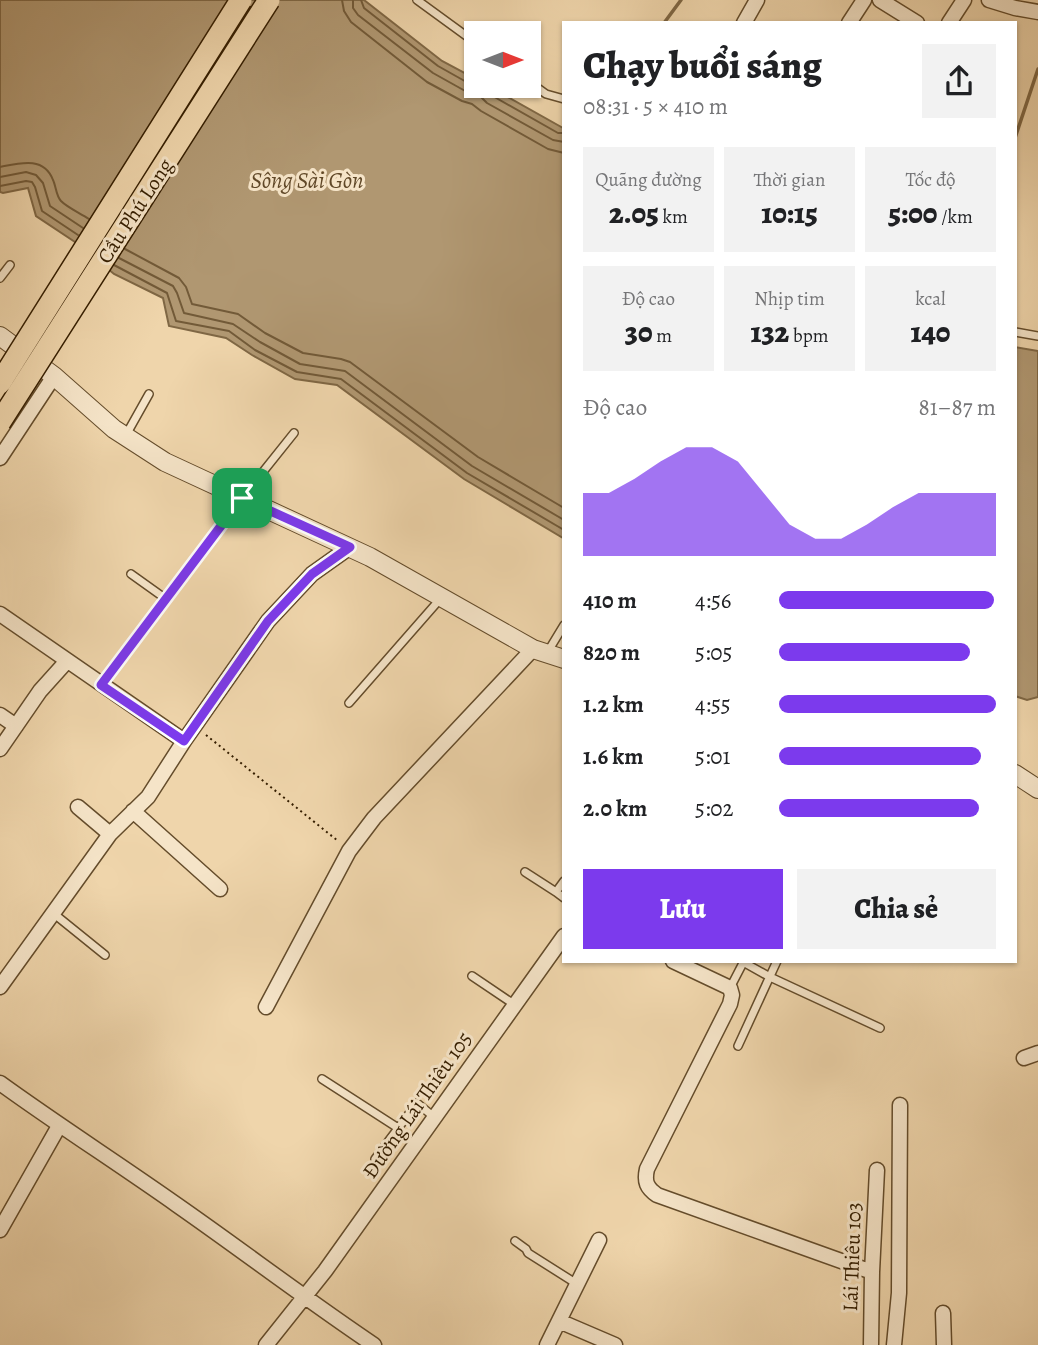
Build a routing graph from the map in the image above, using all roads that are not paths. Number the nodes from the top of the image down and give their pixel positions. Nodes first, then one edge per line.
1 (241, 0) edge
2 (270, 0) edge
3 (417, 0) edge
4 (864, 0) edge
5 (880, 0) edge
6 (964, 0) edge
7 (989, 0) edge
8 (754, 1) edge
9 (1038, 12) edge
10 (745, 21) edge
11 (850, 21) edge
12 (914, 21) edge
13 (950, 21) edge
14 (464, 34) edge
15 (541, 90) edge
16 (562, 98) edge
17 (10, 265) dead end
18 (0, 278) edge
19 (1017, 332) edge
20 (1038, 336) edge
21 (2, 342) edge
22 (54, 376) junction
23 (0, 383) edge
24 (149, 394) dead end
25 (0, 422) edge
26 (295, 433) dead end
27 (125, 436) junction
28 (0, 458) edge
29 (242, 498) junction
30 (350, 547) junction
31 (131, 574) dead end
32 (442, 598) junction
33 (166, 599) junction
34 (0, 614) edge
35 (562, 629) edge
36 (548, 654) edge
37 (67, 661) junction
38 (101, 685) junction
39 (349, 703) dead end
40 (0, 715) edge
41 (16, 726) junction
42 (184, 741) junction
43 (0, 749) edge
44 (1017, 775) edge
45 (1038, 789) edge
46 (78, 807) dead end
47 (133, 811) junction
48 (110, 834) junction
49 (525, 872) dead end
50 (562, 884) edge
51 (220, 889) dead end
52 (556, 892) junction
53 (562, 896) edge
54 (53, 914) junction
55 (562, 938) edge
56 (105, 956) dead end
57 (677, 963) edge
58 (746, 963) edge
59 (776, 963) edge
60 (767, 975) junction
61 (472, 976) dead end
62 (0, 987) edge
63 (730, 988) junction
64 (511, 1002) junction
65 (266, 1007) dead end
66 (880, 1028) dead end
67 (738, 1046) dead end
68 (1038, 1053) edge
69 (1024, 1058) dead end
70 (322, 1079) dead end
71 (0, 1083) edge
72 (900, 1105) dead end
73 (435, 1118) junction
74 (59, 1126) junction
75 (398, 1128) junction
76 (375, 1159) dead end
77 (877, 1170) dead end
78 (0, 1230) edge
79 (599, 1240) dead end
80 (515, 1241) dead end
81 (872, 1272) junction
82 (577, 1284) junction
83 (304, 1298) junction
84 (943, 1313) dead end
85 (559, 1321) junction
86 (266, 1345) edge
87 (374, 1345) edge
88 (547, 1345) edge
89 (615, 1345) edge
90 (871, 1345) edge
91 (894, 1345) edge
92 (944, 1345) edge

1 - 23 main road, Cầu Phú Long, bridge
2 - 25 main road, Cầu Phú Long, bridge
3 - 14 lane
4 - 11 street
5 - 12 street
6 - 13 street
7 - 9 street
8 - 10 street
15 - 16 lane
17 - 18 lane
19 - 20 lane
21 - 22 street
22 - 27 street
22 - 28 street
24 - 27 lane
26 - 29 lane
27 - 29 street
29 - 30 street
29 - 33 lane
30 - 32 street
30 - 42 street
31 - 33 lane
32 - 36 street
32 - 39 lane
33 - 38 lane
34 - 37 street
35 - 36 lane
36 - 65 street
37 - 38 street
37 - 41 street
38 - 42 street
40 - 41 street
41 - 43 street
42 - 47 street
44 - 45 street
46 - 48 street
47 - 48 street
47 - 51 street
48 - 54 street
49 - 52 lane
50 - 52 lane
52 - 53 lane
54 - 56 lane
54 - 62 street
55 - 64 street, Đường Lái Thiêu 105
57 - 63 street
58 - 60 lane
58 - 63 lane
59 - 60 lane
60 - 66 lane
60 - 67 lane
61 - 64 lane
63 - 81 street
64 - 73 street, Đường Lái Thiêu 105
68 - 69 street
70 - 75 lane
71 - 74 street
72 - 91 street
73 - 75 lane
73 - 83 street, Đường Lái Thiêu 105
74 - 78 street
74 - 83 street
75 - 76 lane
77 - 81 street, Lái Thiêu 103
79 - 82 street
80 - 82 lane
81 - 90 street, Lái Thiêu 103
82 - 85 street
83 - 86 street, Đường Lái Thiêu 105
83 - 87 street
84 - 92 street
85 - 88 street
85 - 89 street

